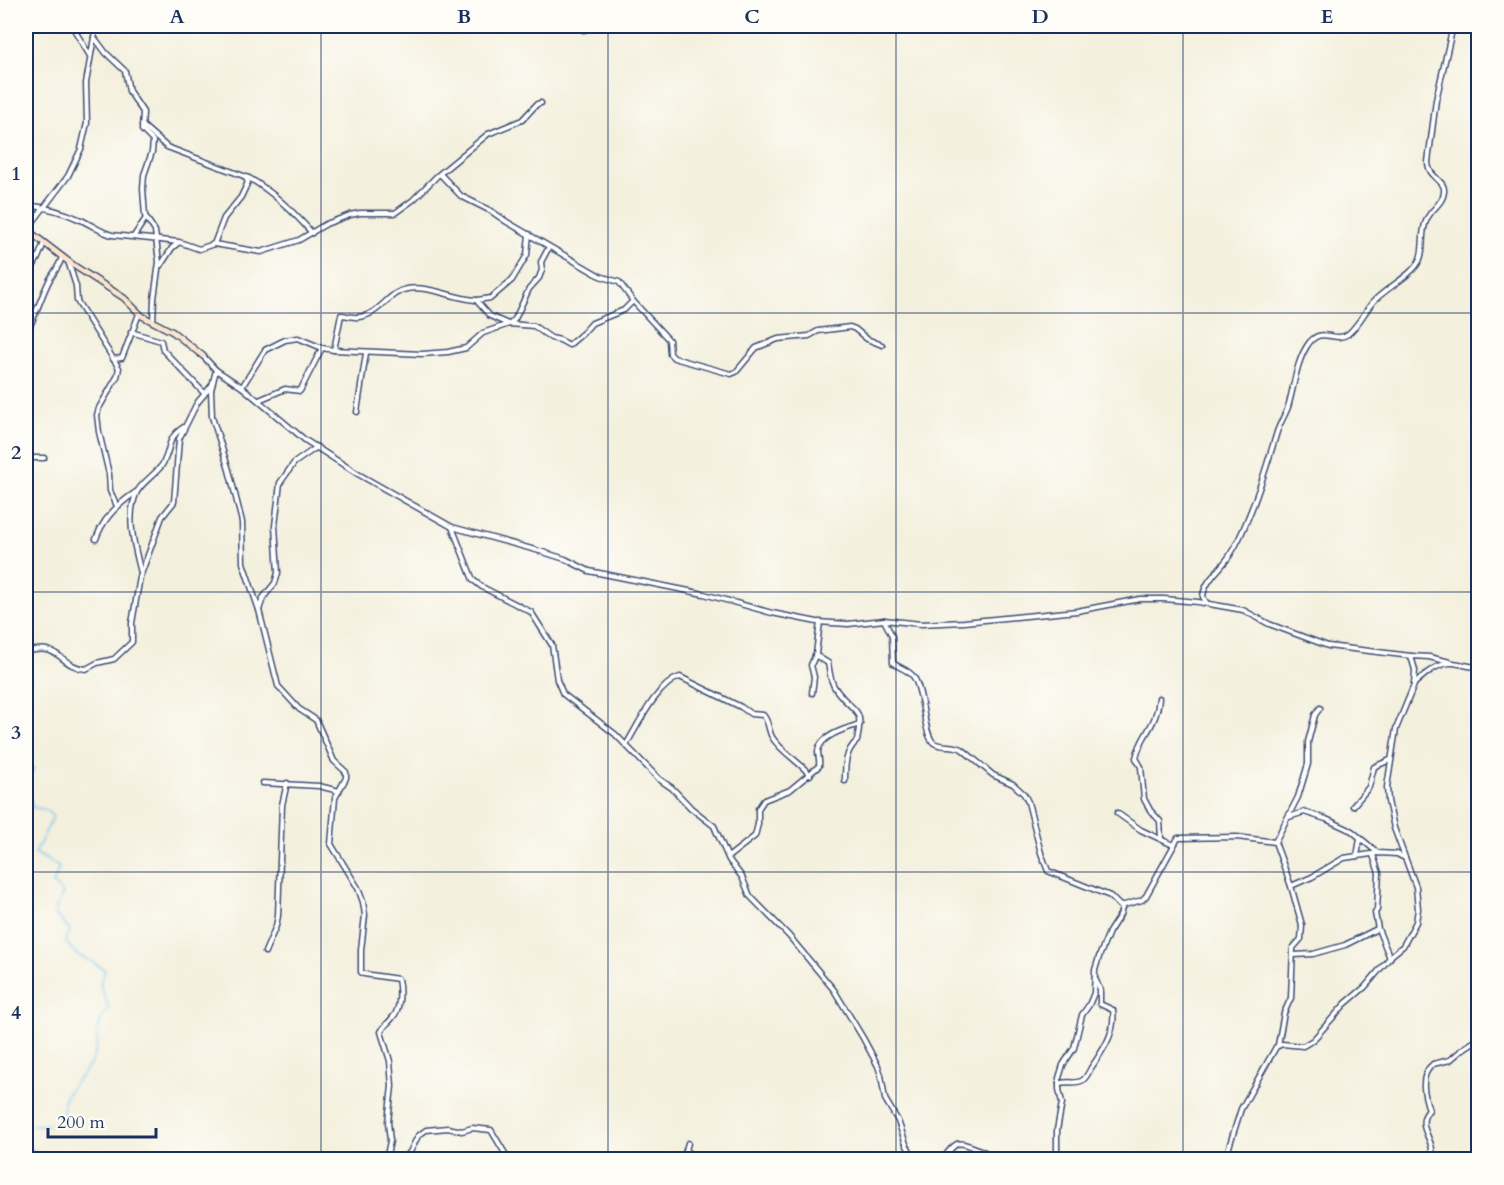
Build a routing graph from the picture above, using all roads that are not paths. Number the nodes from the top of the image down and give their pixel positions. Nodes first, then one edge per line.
1 (72, 26) edge
2 (96, 26) edge
3 (572, 26) edge
4 (595, 26) edge
5 (1453, 26) edge
6 (94, 37) junction
7 (90, 56) junction
8 (541, 103) dead end
9 (142, 125) junction
10 (440, 174) junction
11 (244, 176) junction
12 (26, 205) edge
13 (45, 207) junction
14 (146, 218) junction
15 (26, 230) edge
16 (312, 233) junction
17 (529, 234) junction
18 (134, 236) junction
19 (155, 239) junction
20 (179, 242) junction
21 (44, 243) junction
22 (214, 244) junction
23 (549, 247) junction
24 (65, 259) junction
25 (159, 267) junction
26 (26, 279) edge
27 (476, 300) junction
28 (633, 301) junction
29 (139, 314) junction
30 (153, 321) junction
31 (509, 324) junction
32 (28, 326) edge
33 (131, 332) junction
34 (26, 334) edge
35 (882, 345) dead end
36 (322, 348) junction
37 (334, 350) junction
38 (366, 353) junction
39 (202, 356) joint
40 (113, 359) junction
41 (216, 370) junction
42 (212, 385) junction
43 (242, 387) junction
44 (204, 393) junction
45 (259, 400) junction
46 (357, 412) dead end
47 (185, 427) junction
48 (316, 447) junction
49 (26, 458) edge
50 (44, 458) dead end
51 (137, 491) junction
52 (117, 506) junction
53 (452, 527) junction
54 (96, 539) dead end
55 (142, 574) junction
56 (1209, 604) junction
57 (259, 610) junction
58 (884, 620) junction
59 (820, 622) junction
60 (26, 652) edge
61 (815, 655) junction
62 (1411, 656) junction
63 (1451, 663) junction
64 (1479, 667) edge
65 (1414, 685) junction
66 (812, 693) dead end
67 (1159, 698) dead end
68 (1320, 708) dead end
69 (860, 724) junction
70 (626, 745) junction
71 (1390, 759) junction
72 (810, 775) junction
73 (845, 781) dead end
74 (264, 783) dead end
75 (287, 783) junction
76 (339, 790) junction
77 (1353, 806) dead end
78 (1117, 813) dead end
79 (1288, 817) junction
80 (1161, 839) junction
81 (1360, 839) junction
82 (1275, 842) junction
83 (1173, 845) junction
84 (1376, 854) junction
85 (1358, 856) junction
86 (728, 857) junction
87 (1405, 859) junction
88 (1291, 886) junction
89 (1121, 906) junction
90 (1378, 929) junction
91 (264, 952) dead end
92 (1294, 955) junction
93 (1390, 958) junction
94 (1095, 978) junction
95 (1479, 1039) edge
96 (1277, 1046) junction
97 (1059, 1084) junction
98 (688, 1143) dead end
99 (686, 1152) junction
100 (386, 1160) edge
101 (404, 1160) edge
102 (509, 1160) edge
103 (683, 1160) edge
104 (704, 1160) edge
105 (915, 1160) edge
106 (942, 1160) edge
107 (999, 1160) edge
108 (1057, 1160) edge
109 (1230, 1160) edge
110 (1431, 1160) edge

1 - 7 street
2 - 6 street
3 - 4 street
5 - 56 street
6 - 7 street
6 - 9 street
7 - 13 street
8 - 10 street
9 - 11 street
9 - 14 street
10 - 16 street
10 - 17 street
11 - 16 street
11 - 22 street
12 - 13 street
13 - 15 street
13 - 18 street
14 - 18 street
14 - 19 street
15 - 21 street
16 - 22 street
17 - 23 street
17 - 27 street
18 - 19 street
19 - 20 street
19 - 25 street
20 - 22 street
20 - 25 street
21 - 24 street
21 - 26 street
23 - 28 street
23 - 31 street
24 - 29 street
24 - 32 street
24 - 40 street
25 - 30 street
27 - 31 street
27 - 37 street
28 - 31 street
28 - 35 street
29 - 30 street
29 - 33 street
30 - 39 street
31 - 38 street
32 - 34 street
33 - 40 street
33 - 44 street
36 - 37 street
36 - 43 street
36 - 45 street
37 - 38 street
38 - 46 street
39 - 41 street
40 - 52 street
41 - 42 street
41 - 43 street
42 - 44 street
42 - 57 street
43 - 45 street
44 - 47 street
45 - 48 street
47 - 51 street
47 - 55 street
48 - 53 street
48 - 57 street
49 - 50 street
51 - 52 street
51 - 55 street
52 - 54 street
53 - 59 street
53 - 70 street
55 - 60 street
56 - 58 street
56 - 62 street
57 - 76 street
58 - 59 street
58 - 89 street
59 - 61 street
61 - 66 street
61 - 69 street
62 - 63 street
62 - 65 street
63 - 64 street
63 - 65 street
65 - 71 street
67 - 80 street
68 - 79 street
69 - 72 street
69 - 73 street
70 - 72 street
70 - 86 street
71 - 77 street
71 - 87 street
72 - 86 street
74 - 75 street
75 - 76 street
75 - 91 street
76 - 100 street
78 - 80 street
79 - 81 street
79 - 82 street
80 - 83 street
81 - 84 street
81 - 85 street
82 - 83 street
82 - 88 street
83 - 89 street
84 - 85 street
84 - 87 street
84 - 90 street
85 - 88 street
86 - 105 street
87 - 93 street
88 - 92 street
89 - 94 street
90 - 92 street
90 - 93 street
92 - 96 street
93 - 96 street
94 - 97 street
94 - 97 street
95 - 110 street
96 - 109 street
97 - 108 street
98 - 99 street
99 - 103 street
99 - 104 street
101 - 102 street
106 - 107 street

